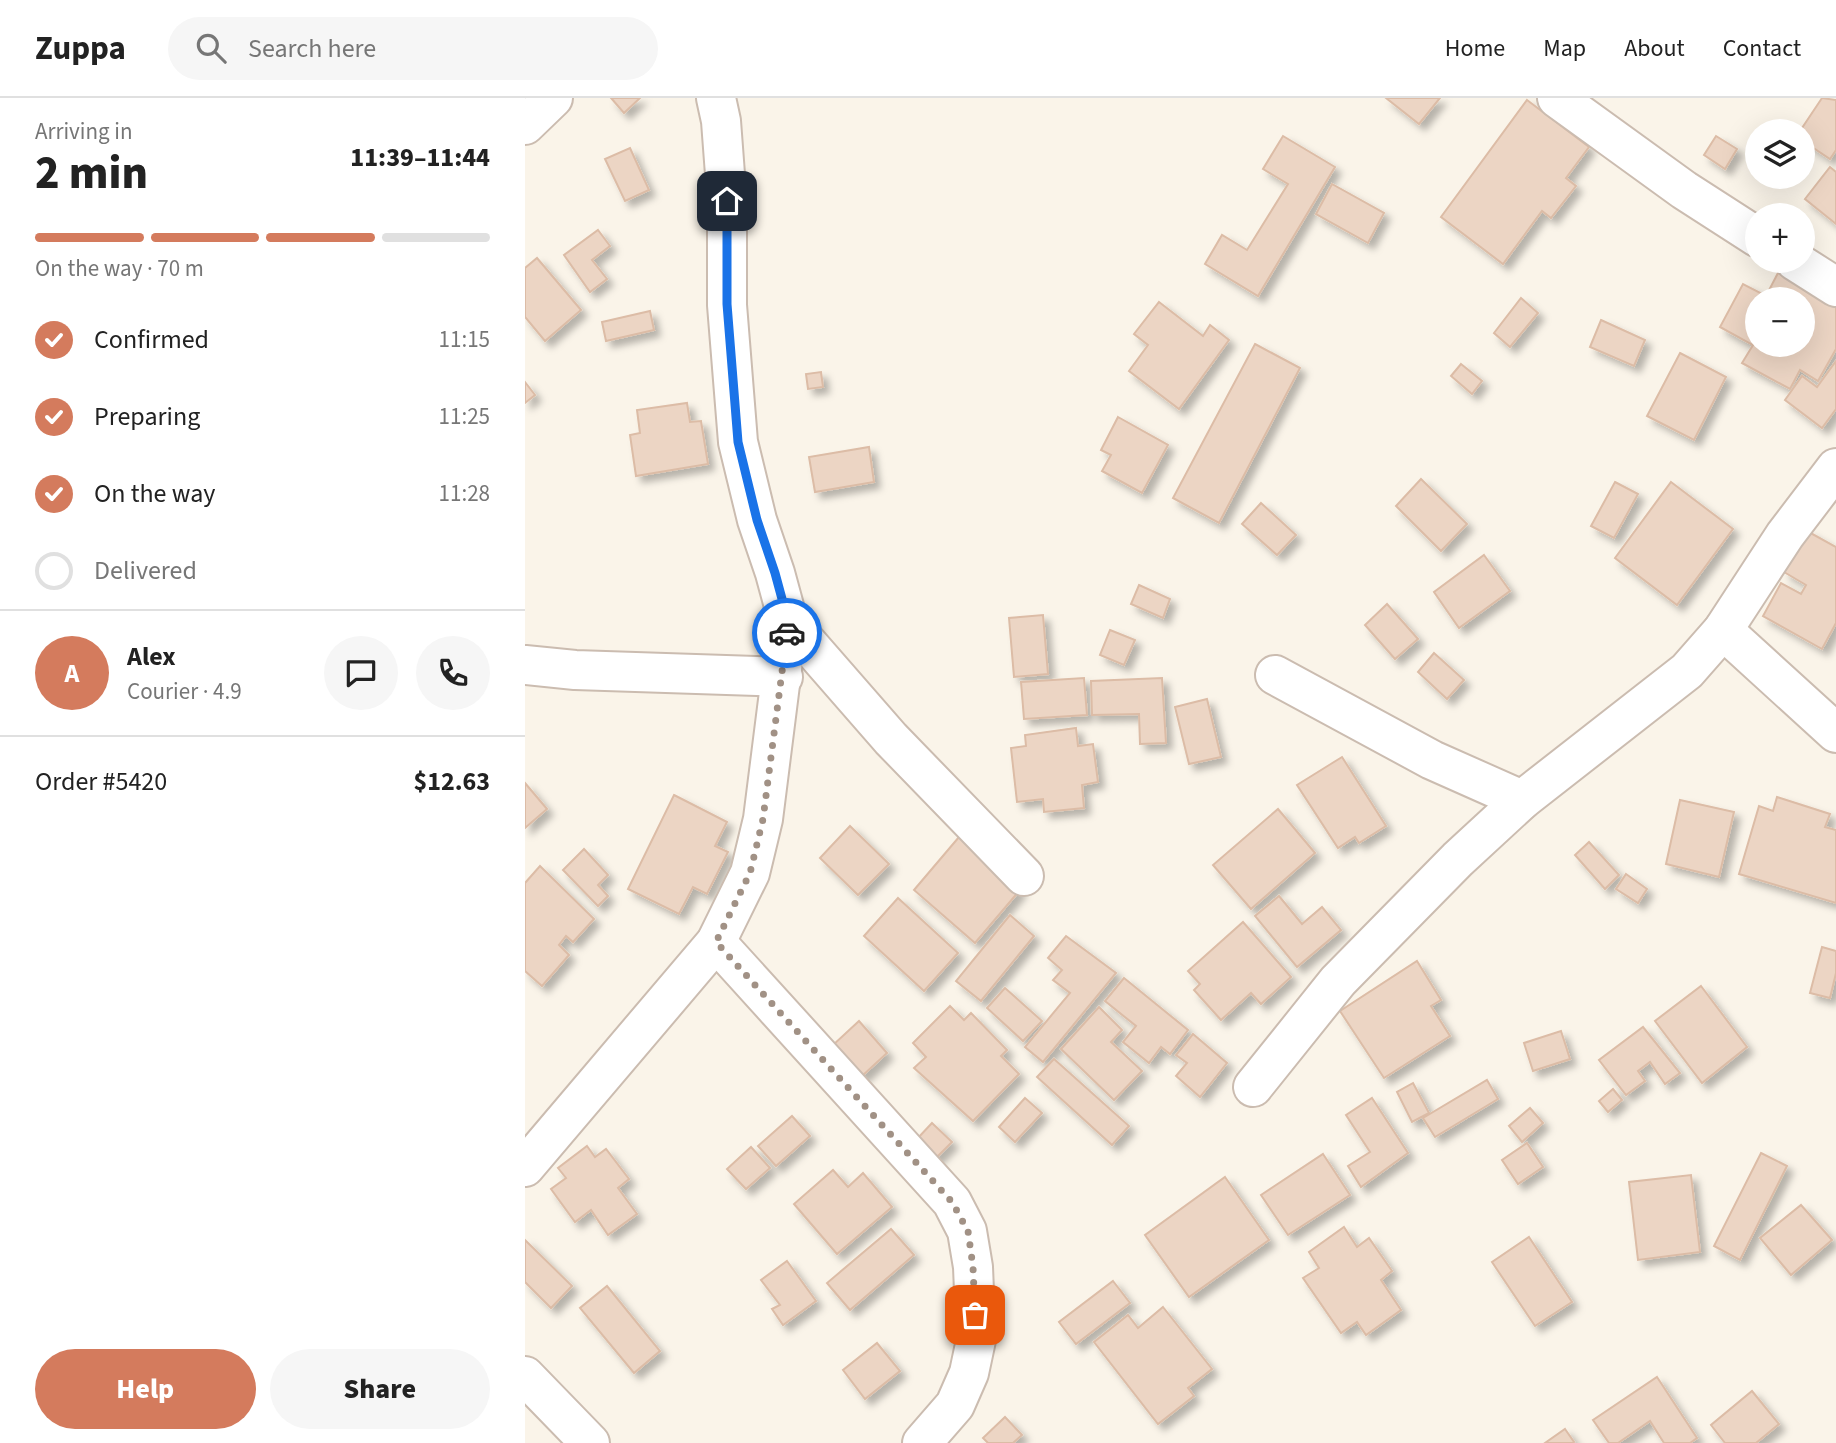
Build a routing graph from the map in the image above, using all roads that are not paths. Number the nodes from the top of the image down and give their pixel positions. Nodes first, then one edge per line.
1 (553, 98) edge
2 (716, 98) edge
3 (1557, 98) edge
4 (525, 125) edge
5 (1745, 229) edge
6 (1814, 273) edge
7 (1836, 287) edge
8 (1836, 468) edge
9 (788, 621) junction
10 (1723, 630) junction
11 (525, 666) edge
12 (1275, 675) dead end
13 (783, 677) junction
14 (1836, 733) edge
15 (1521, 800) junction
16 (1024, 876) dead end
17 (716, 942) junction
18 (1253, 1087) dead end
19 (525, 1167) edge
20 (525, 1376) edge
21 (578, 1439) edge
22 (922, 1443) edge

1 - 4 street
2 - 9 street
3 - 5 street
6 - 7 street
8 - 10 street
9 - 13 street
9 - 16 street
10 - 14 street
10 - 15 street
11 - 13 street
12 - 15 street
13 - 17 street
15 - 18 street
17 - 19 street
17 - 22 street
20 - 21 street

